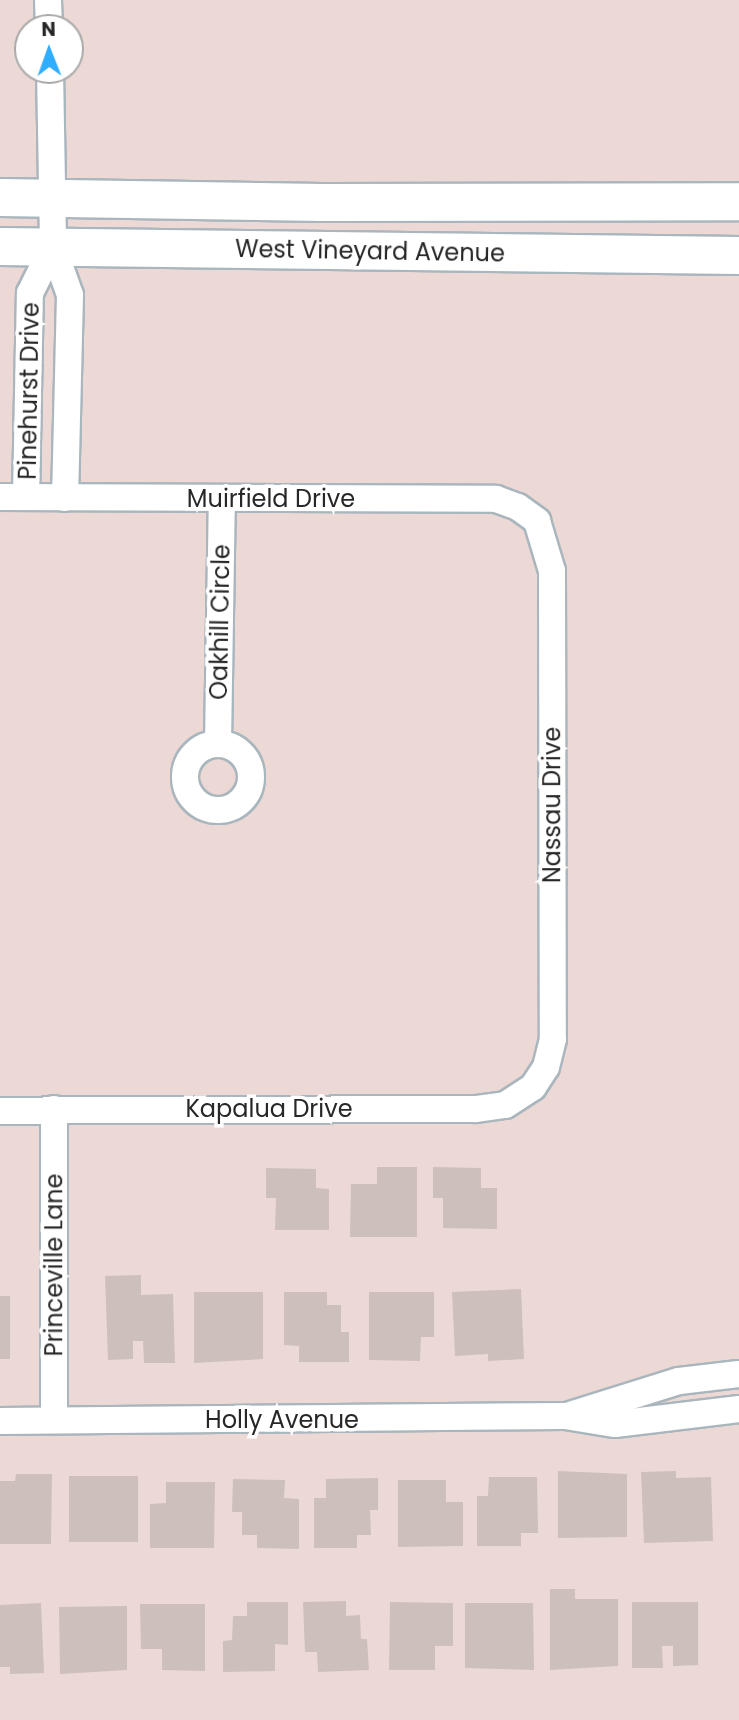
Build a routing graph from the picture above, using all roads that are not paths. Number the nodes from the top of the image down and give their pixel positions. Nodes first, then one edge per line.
1 (50, 84) edge
2 (0, 197) edge
3 (53, 197) junction
4 (739, 201) edge
5 (0, 246) edge
6 (53, 247) junction
7 (739, 255) edge
8 (13, 497) edge
9 (65, 498) junction
10 (222, 500) junction
11 (537, 521) joint
12 (218, 744) dead end
13 (533, 1087) joint
14 (54, 1110) junction
15 (0, 1111) edge
16 (739, 1374) edge
17 (739, 1409) edge
18 (565, 1416) junction
19 (54, 1420) junction
20 (0, 1421) edge

1 - 3 street, Pinehurst Drive
2 - 3 main road, West Vineyard Avenue
3 - 4 main road, West Vineyard Avenue
3 - 6 street, Pinehurst Drive
5 - 6 main road, West Vineyard Avenue
6 - 7 main road, West Vineyard Avenue
6 - 8 street, Pinehurst Drive
6 - 9 street, Pinehurst Drive
8 - 9 street, Muirfield Drive
9 - 10 street, Muirfield Drive
10 - 11 street, Muirfield Drive
10 - 12 street, Oakhill Circle
11 - 13 street, Nassau Drive
13 - 14 street, Kapalua Drive
14 - 15 street, Kapalua Drive
14 - 19 street, Princeville Lane
16 - 18 street, Holly Avenue
17 - 18 street, Holly Avenue
18 - 19 street, Holly Avenue
19 - 20 street, Holly Avenue

